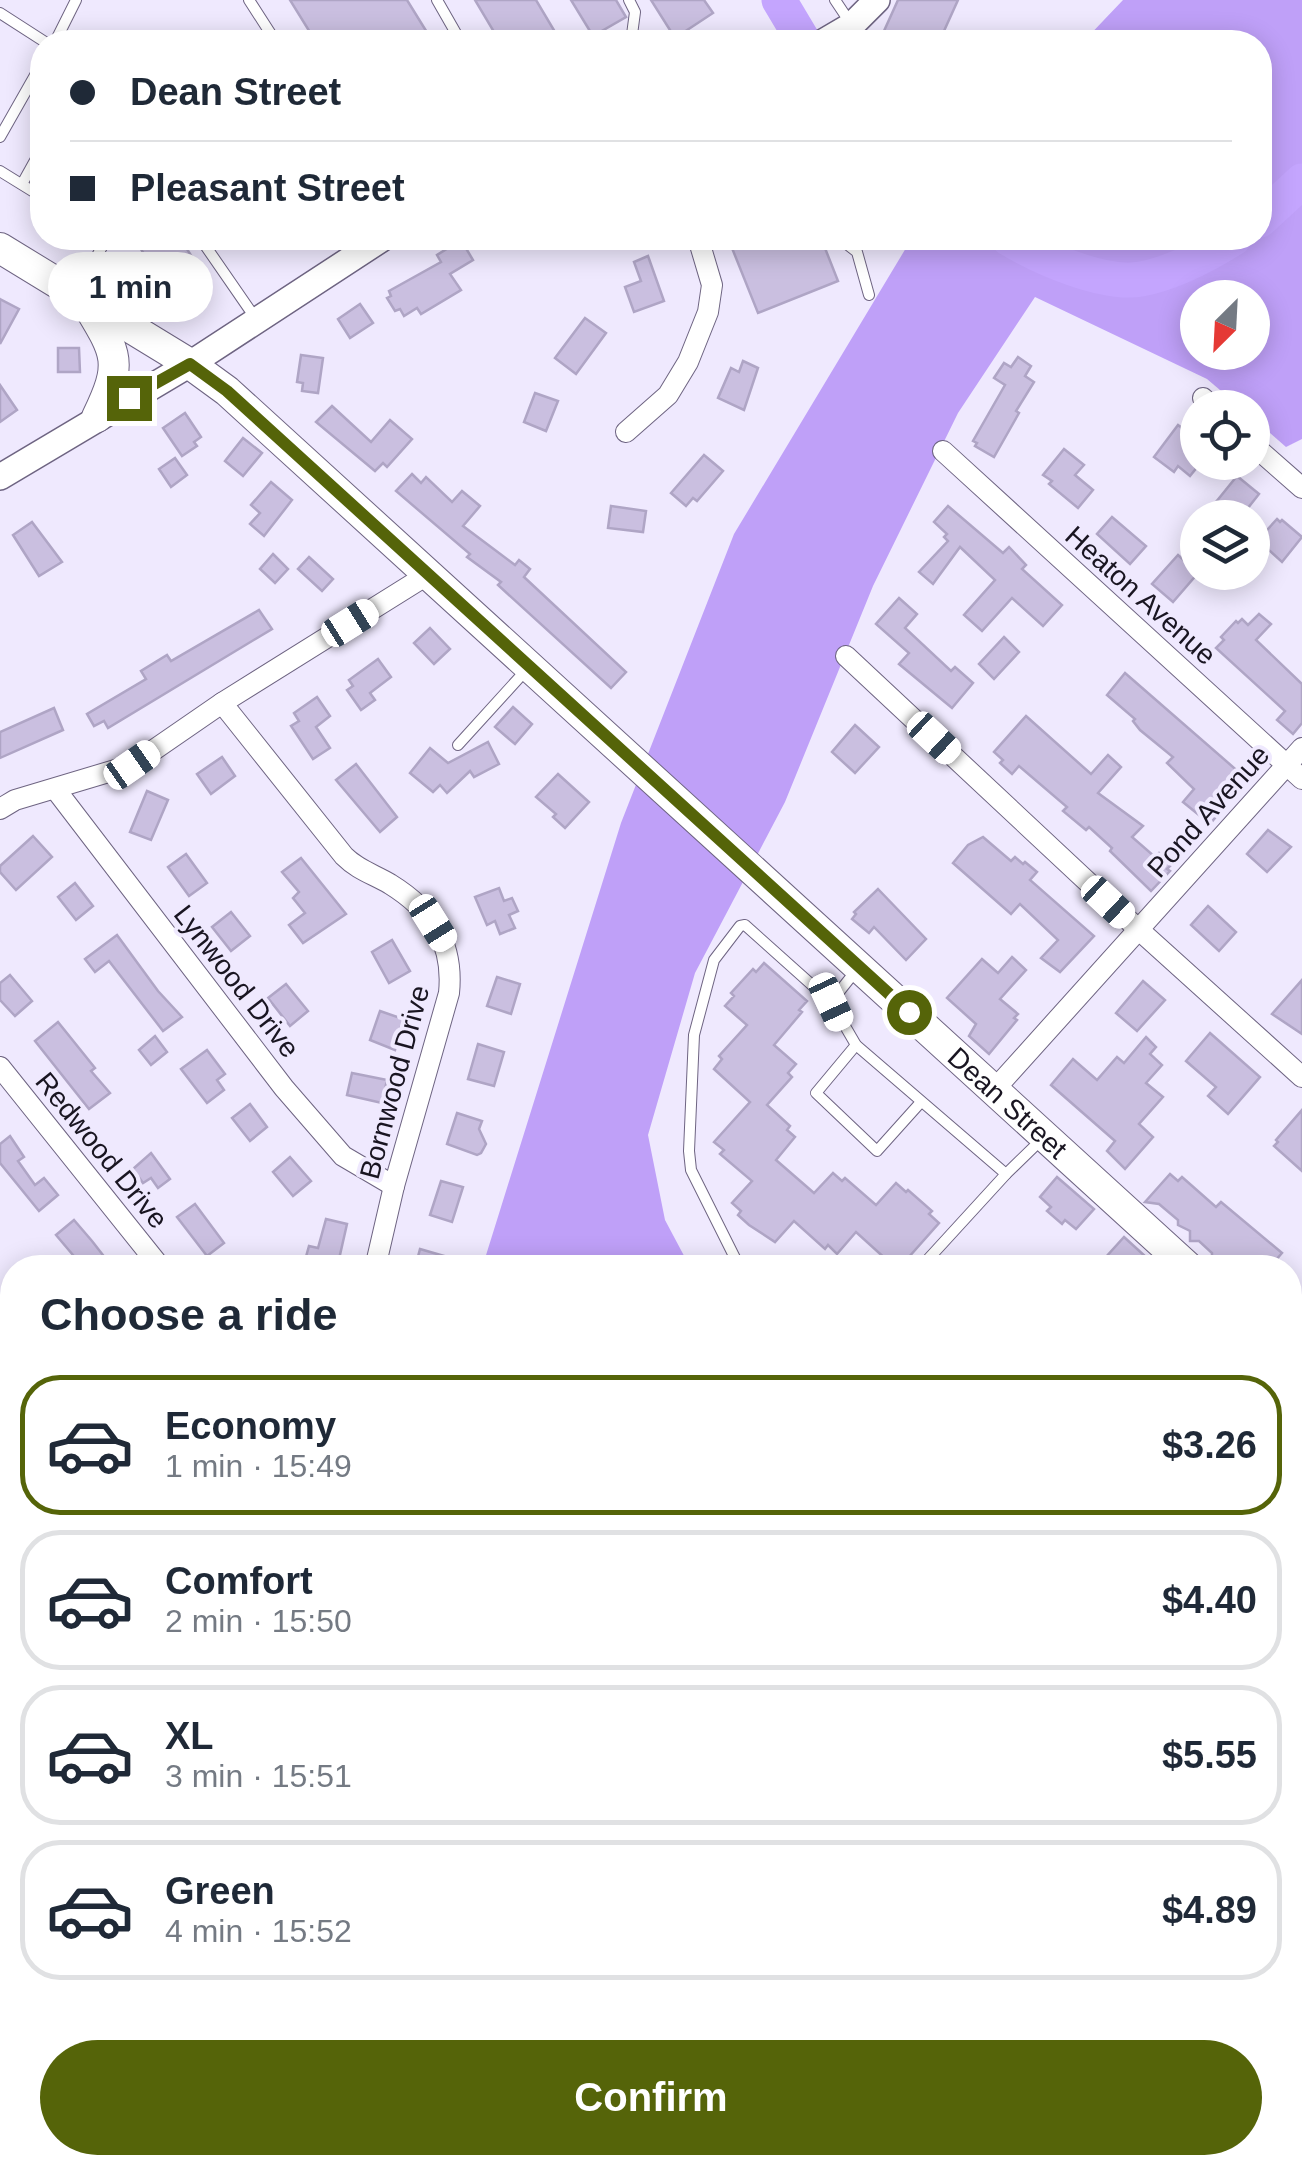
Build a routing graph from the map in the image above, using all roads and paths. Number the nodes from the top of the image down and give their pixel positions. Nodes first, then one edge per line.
1 (76, 0) edge
2 (249, 0) edge
3 (437, 0) edge
4 (629, 0) edge
5 (835, 0) edge
6 (877, 0) edge
7 (0, 14) edge
8 (60, 30) edge
9 (268, 30) edge
10 (454, 30) edge
11 (633, 30) edge
12 (835, 30) edge
13 (841, 30) edge
14 (30, 32) edge
15 (30, 84) edge
16 (0, 136) edge
17 (30, 170) edge
18 (0, 171) edge
19 (22, 184) junction
20 (30, 189) edge
21 (0, 248) edge
22 (101, 250) edge
23 (208, 250) edge
24 (365, 250) edge
25 (702, 250) edge
26 (854, 250) edge
27 (868, 294) dead end
28 (80, 296) junction
29 (257, 320) junction
30 (190, 364) junction
31 (97, 417) junction
32 (626, 432) dead end
33 (942, 451) dead end
34 (1270, 460) edge
35 (0, 477) edge
36 (1302, 488) edge
37 (427, 574) junction
38 (846, 656) dead end
39 (529, 667) junction
40 (222, 703) junction
41 (458, 745) dead end
42 (1302, 748) edge
43 (1294, 772) edge
44 (56, 790) junction
45 (0, 810) edge
46 (1138, 930) junction
47 (859, 967) junction
48 (831, 1002) junction
49 (856, 1045) junction
50 (0, 1066) edge
51 (1302, 1077) edge
52 (994, 1090) junction
53 (921, 1102) junction
54 (1045, 1136) junction
55 (1006, 1174) junction
56 (394, 1186) junction
57 (151, 1255) edge
58 (378, 1255) edge
59 (734, 1255) edge
60 (932, 1255) edge
61 (1175, 1255) edge

1 - 8 lane
2 - 9 lane
3 - 10 lane
4 - 11 lane
5 - 12 lane
6 - 13 street
7 - 14 lane
15 - 16 lane
17 - 19 lane
18 - 19 lane
19 - 20 lane
21 - 28 main road, Dean Street
22 - 28 lane
23 - 29 lane
24 - 29 street
25 - 32 street
26 - 27 lane
28 - 30 main road, Dean Street
28 - 31 main road
29 - 30 street
30 - 31 street
30 - 37 main road, Dean Street
31 - 35 street
33 - 43 street, Heaton Avenue
34 - 36 street
37 - 39 main road, Dean Street
37 - 40 street
38 - 46 street
39 - 41 lane
39 - 47 main road, Dean Street
40 - 44 street
40 - 56 street, Bornwood Drive
42 - 43 street, Pond Avenue
43 - 46 street, Pond Avenue
44 - 45 street
44 - 56 street, Lynwood Drive
46 - 51 street
46 - 52 street, Pond Avenue
47 - 48 lane
47 - 52 main road, Dean Street
48 - 49 lane
48 - 59 lane
49 - 53 lane
49 - 53 lane
50 - 57 street, Redwood Drive
52 - 54 main road, Dean Street
53 - 55 lane
54 - 55 lane
54 - 61 main road, Dean Street
55 - 60 lane
56 - 58 street, Bornwood Drive

